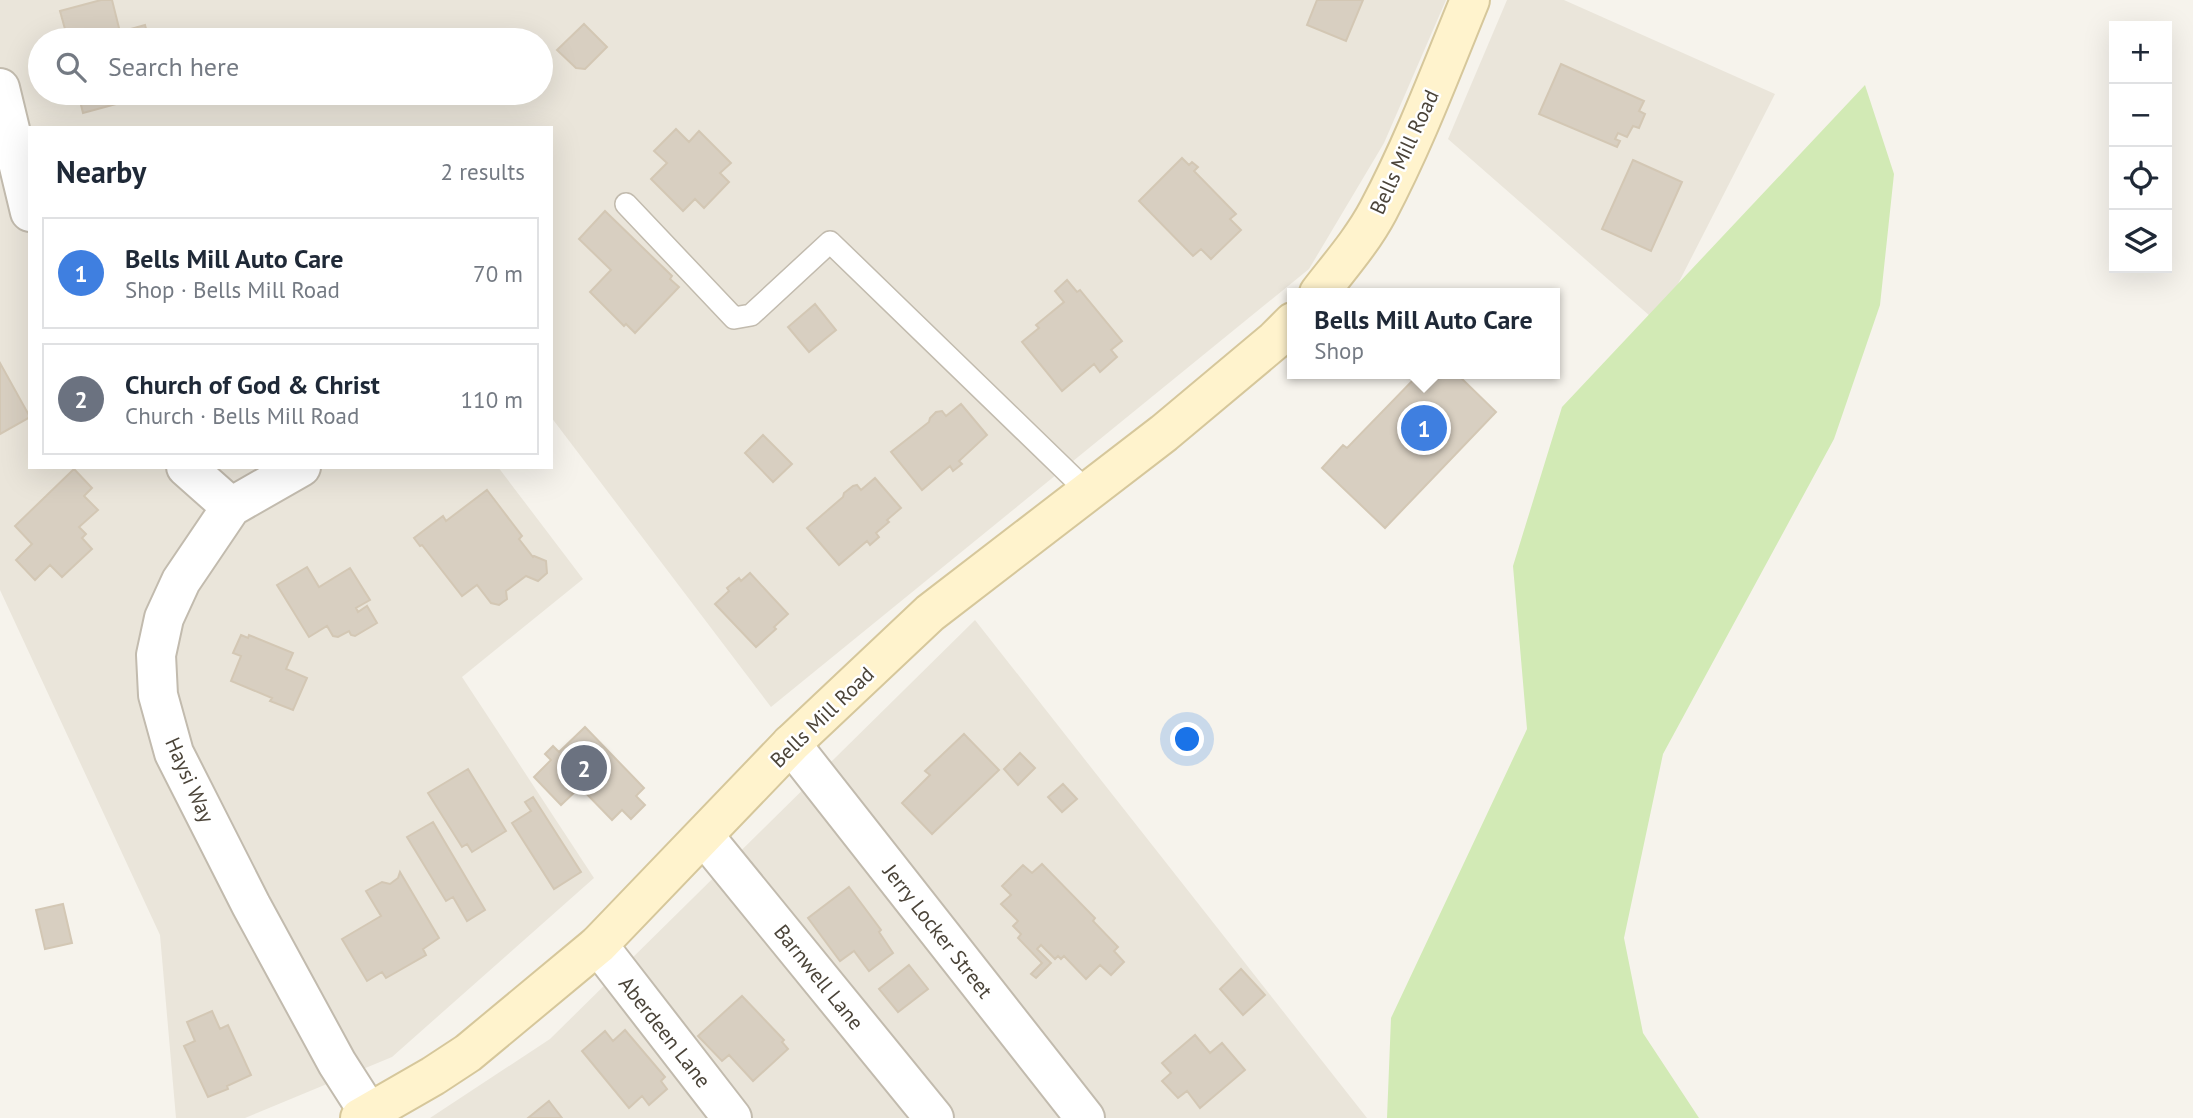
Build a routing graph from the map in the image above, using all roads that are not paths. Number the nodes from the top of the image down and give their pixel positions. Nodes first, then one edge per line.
1 (1470, 0) edge
2 (0, 88) edge
3 (28, 204) edge
4 (626, 204) dead end
5 (1323, 288) edge
6 (1287, 328) edge
7 (188, 469) edge
8 (298, 469) edge
9 (1088, 492) junction
10 (231, 507) junction
11 (791, 744) junction
12 (704, 836) junction
13 (598, 945) junction
14 (364, 1116) edge
15 (732, 1118) edge
16 (934, 1118) edge
17 (1085, 1118) edge

1 - 5 street, Bells Mill Road
2 - 3 street
4 - 9 lane
6 - 9 street, Bells Mill Road
7 - 10 street
8 - 10 street, Haysi Way
9 - 11 street, Bells Mill Road
10 - 14 street, Haysi Way
11 - 12 street, Bells Mill Road
11 - 17 street, Jerry Locker Street
12 - 13 street, Bells Mill Road
12 - 16 street, Barnwell Lane
13 - 14 street, Bells Mill Road
13 - 15 street, Aberdeen Lane

